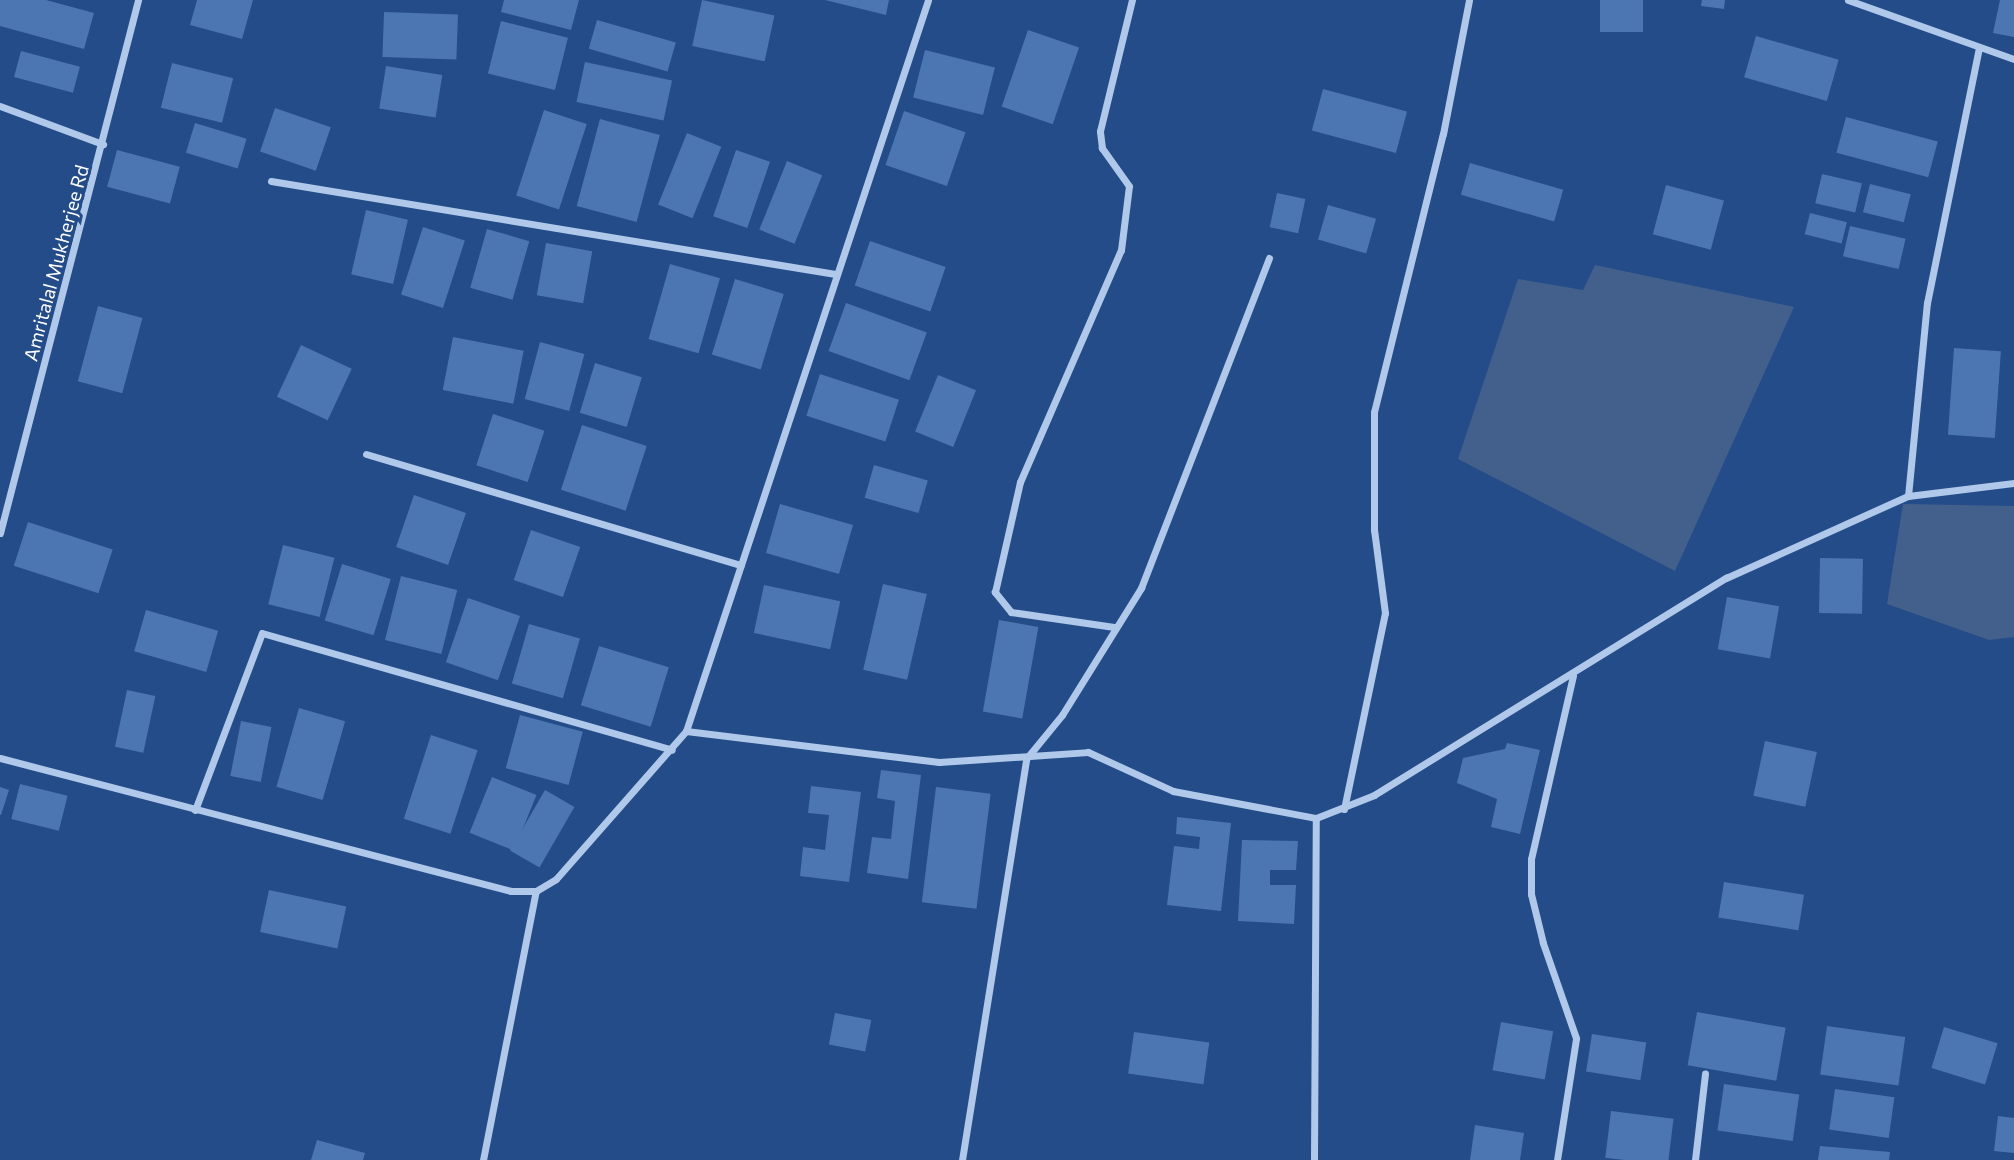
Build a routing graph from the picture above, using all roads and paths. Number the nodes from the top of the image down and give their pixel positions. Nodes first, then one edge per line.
1 (138, 0) edge
2 (928, 0) edge
3 (1132, 0) edge
4 (1469, 0) edge
5 (1847, 0) edge
6 (1979, 48) junction
7 (2014, 59) edge
8 (0, 106) edge
9 (103, 144) junction
10 (271, 181) dead end
11 (1269, 258) dead end
12 (835, 274) junction
13 (366, 454) dead end
14 (2014, 483) edge
15 (1908, 496) junction
16 (0, 533) edge
17 (741, 565) junction
18 (1114, 627) junction
19 (1573, 676) junction
20 (686, 731) junction
21 (672, 750) junction
22 (0, 758) edge
23 (1026, 759) junction
24 (1344, 809) junction
25 (195, 810) junction
26 (1316, 818) junction
27 (536, 891) junction
28 (1705, 1074) dead end
29 (483, 1160) edge
30 (961, 1160) edge
31 (1314, 1160) edge
32 (1557, 1160) edge
33 (1695, 1160) edge

1 - 9 street, Amritalal Mukherjee Rd
2 - 12 street
3 - 18 street
4 - 24 street
5 - 6 street
6 - 7 street
6 - 15 street
8 - 9 street
9 - 16 street, Amritalal Mukherjee Rd
10 - 12 street
11 - 18 street
12 - 17 street
13 - 17 street
14 - 15 street
15 - 19 street
17 - 20 street
18 - 23 street
19 - 24 street
19 - 32 street
20 - 21 street
20 - 23 street
21 - 25 street
21 - 27 street
22 - 25 street
23 - 26 street
23 - 30 street
24 - 26 street
25 - 27 street
26 - 31 street
27 - 29 street
28 - 33 street

